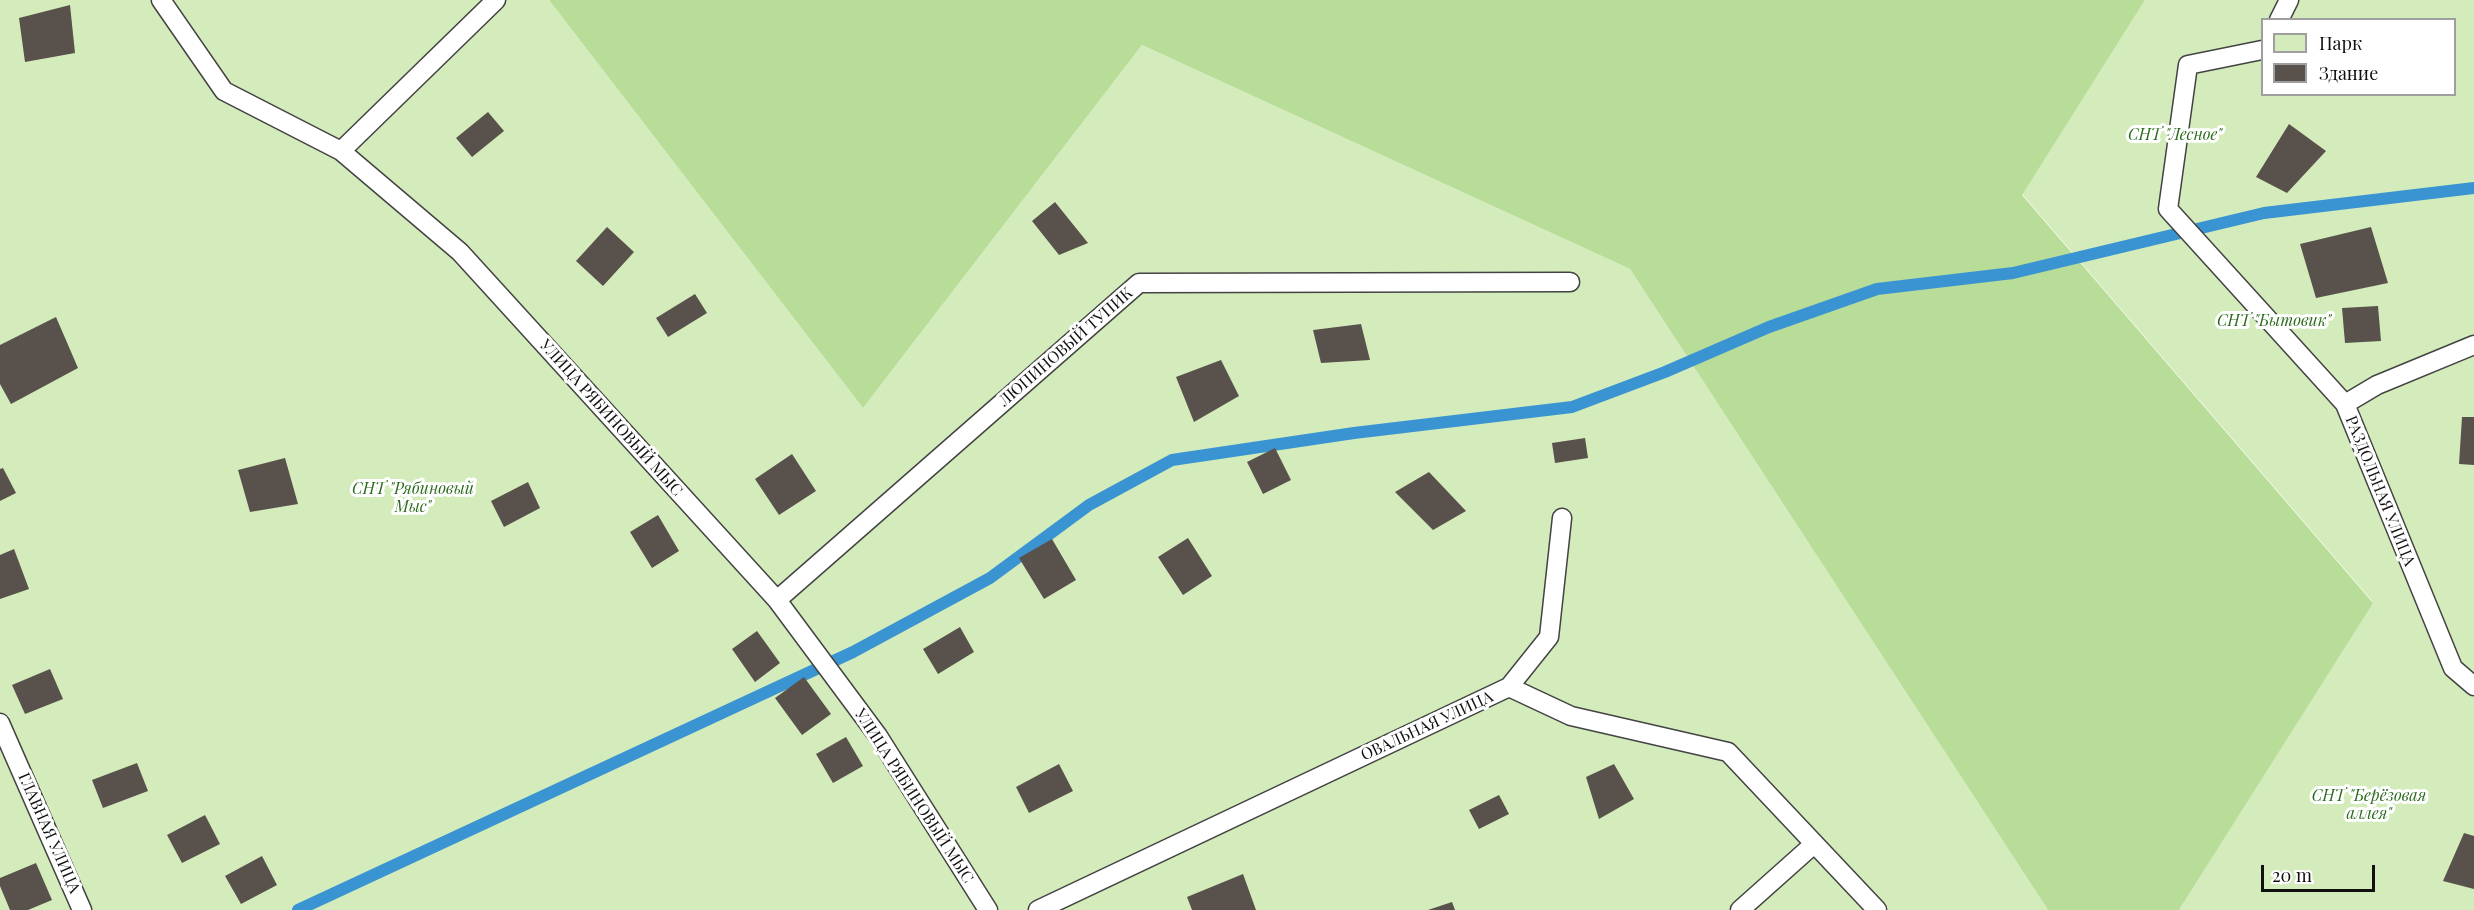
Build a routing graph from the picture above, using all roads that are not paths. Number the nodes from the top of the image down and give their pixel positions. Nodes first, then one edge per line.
1 (161, 0) edge
2 (496, 0) edge
3 (2289, 0) edge
4 (2280, 18) edge
5 (2261, 50) edge
6 (341, 151) junction
7 (1570, 282) dead end
8 (2474, 345) edge
9 (2345, 404) junction
10 (1562, 518) dead end
11 (777, 600) junction
12 (2474, 686) edge
13 (1509, 687) junction
14 (0, 723) edge
15 (1814, 844) junction
16 (82, 910) edge
17 (988, 910) edge
18 (1038, 910) edge
19 (1740, 910) edge
20 (1877, 910) edge

1 - 6 lane, УЛИЦА РЯБИНОВЫЙ МЫС
2 - 6 lane
3 - 4 lane
5 - 9 lane, РАЗДОЛЬНАЯ УЛИЦА
6 - 11 lane, УЛИЦА РЯБИНОВЫЙ МЫС
7 - 11 lane, ЛЮПИНОВЫЙ ТУПИК
8 - 9 lane
9 - 12 lane, РАЗДОЛЬНАЯ УЛИЦА
10 - 13 lane
11 - 17 lane, УЛИЦА РЯБИНОВЫЙ МЫС
13 - 15 lane, ОВАЛЬНАЯ УЛИЦА
13 - 18 lane, ОВАЛЬНАЯ УЛИЦА
14 - 16 lane, ГЛАВНАЯ УЛИЦА
15 - 19 lane
15 - 20 lane, ОВАЛЬНАЯ УЛИЦА

